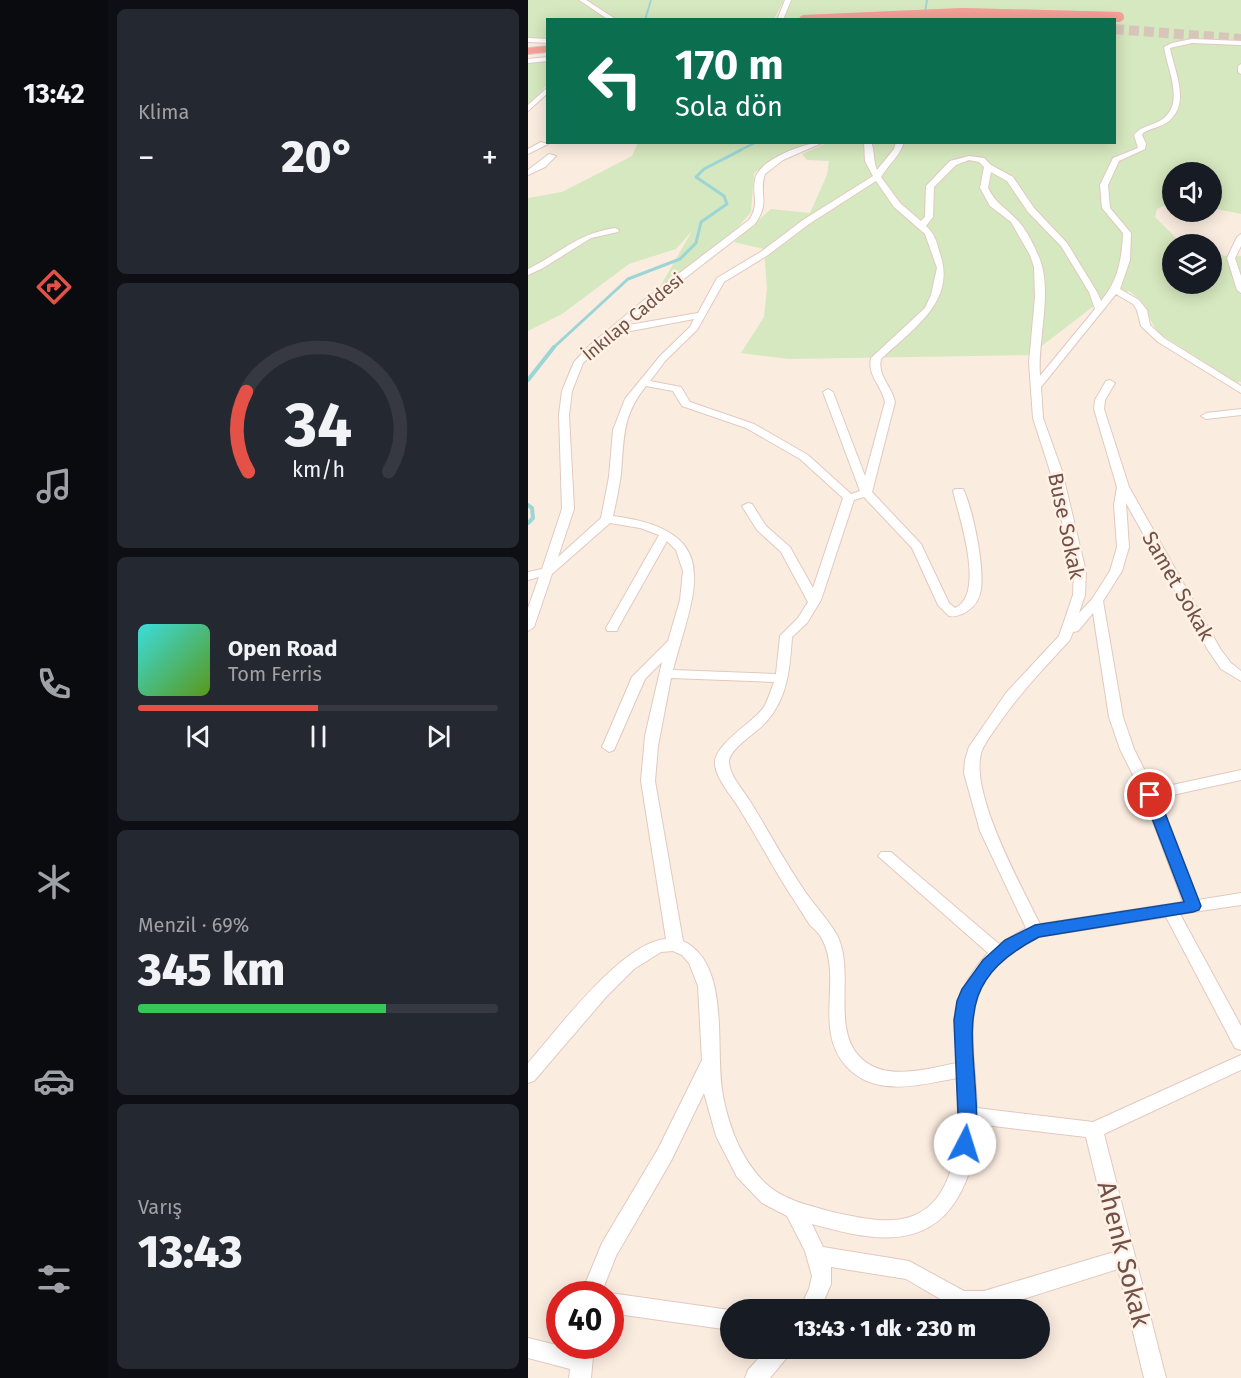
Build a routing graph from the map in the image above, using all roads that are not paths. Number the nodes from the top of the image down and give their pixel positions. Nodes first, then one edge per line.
1 (582, 0) edge
2 (788, 0) edge
3 (1029, 11) dead end
4 (1119, 17) dead end
5 (611, 18) edge
6 (781, 18) edge
7 (857, 18) edge
8 (1033, 18) edge
9 (528, 40) edge
10 (1241, 43) edge
11 (546, 44) edge
12 (546, 46) edge
13 (528, 50) edge
14 (546, 59) edge
15 (528, 61) edge
16 (1241, 66) edge
17 (1241, 72) edge
18 (546, 91) edge
19 (528, 109) edge
20 (528, 142) edge
21 (817, 144) edge
22 (868, 144) edge
23 (900, 144) edge
24 (528, 152) edge
25 (552, 156) dead end
26 (988, 167) junction
27 (528, 172) edge
28 (877, 177) junction
29 (922, 225) junction
30 (615, 230) dead end
31 (1241, 237) edge
32 (528, 272) edge
33 (1115, 290) junction
34 (1241, 290) edge
35 (1099, 309) junction
36 (701, 315) junction
37 (612, 331) junction
38 (642, 382) junction
39 (1110, 383) dead end
40 (1035, 388) junction
41 (1241, 390) edge
42 (828, 392) dead end
43 (1241, 412) edge
44 (1206, 416) dead end
45 (1123, 488) junction
46 (959, 491) dead end
47 (866, 493) junction
48 (849, 498) junction
49 (748, 506) dead end
50 (607, 519) junction
51 (665, 534) junction
52 (549, 571) junction
53 (528, 576) edge
54 (1097, 601) junction
55 (814, 602) junction
56 (528, 627) edge
57 (612, 628) dead end
58 (1065, 637) junction
59 (674, 643) junction
60 (665, 674) junction
61 (1241, 677) edge
62 (782, 678) junction
63 (609, 747) dead end
64 (1241, 775) edge
65 (1150, 795) junction
66 (886, 856) dead end
67 (1241, 899) edge
68 (1193, 906) junction
69 (1170, 910) junction
70 (1035, 931) junction
71 (675, 944) junction
72 (1000, 954) junction
73 (1241, 1043) edge
74 (710, 1061) junction
75 (1241, 1062) edge
76 (965, 1069) junction
77 (528, 1076) edge
78 (967, 1115) junction
79 (1094, 1130) junction
80 (794, 1210) junction
81 (817, 1256) junction
82 (1125, 1258) junction
83 (596, 1281) edge
84 (814, 1299) edge
85 (624, 1305) edge
86 (720, 1319) edge
87 (528, 1348) edge
88 (772, 1359) edge
89 (582, 1362) edge
90 (756, 1378) edge
91 (1155, 1378) edge

1 - 5 street
2 - 6 street
3 - 8 street
4 - 7 highway, bridge
9 - 11 street
10 - 33 street
12 - 13 highway
14 - 15 street
16 - 17 street
18 - 19 street
20 - 24 street
21 - 37 street, İnkılap Caddesi
22 - 28 street
23 - 28 street
25 - 27 street
26 - 29 street
26 - 35 street
26 - 40 street, Buse Sokak
28 - 29 street
28 - 36 street
29 - 47 street
30 - 32 street
31 - 34 street
33 - 35 street
33 - 41 street
35 - 40 street
36 - 37 street
36 - 38 street
37 - 52 street, İnkılap Caddesi
38 - 48 street
38 - 50 street
39 - 45 street
40 - 58 street, Buse Sokak
42 - 47 street
43 - 44 street
45 - 54 street
45 - 61 street, Samet Sokak
46 - 47 street
47 - 48 street
48 - 55 street
49 - 55 street
50 - 51 street
50 - 52 street
51 - 57 street
51 - 59 street
52 - 53 street
52 - 56 street, İnkılap Caddesi
54 - 58 street
54 - 65 street
55 - 62 street
58 - 70 street, Buse Sokak
59 - 60 street
59 - 63 street
60 - 62 street
60 - 71 street
62 - 76 street
64 - 65 street
65 - 68 street
66 - 72 street
67 - 68 street
68 - 69 street
69 - 70 street
69 - 73 street
70 - 72 street
71 - 74 street
71 - 77 street
72 - 76 street
74 - 80 street
74 - 83 street
75 - 79 street
76 - 78 street
78 - 79 street
78 - 80 street
79 - 82 street, Ahenk Sokak
80 - 81 street
81 - 82 street
81 - 84 street
82 - 91 street, Ahenk Sokak
85 - 86 street
87 - 89 street
88 - 90 street

